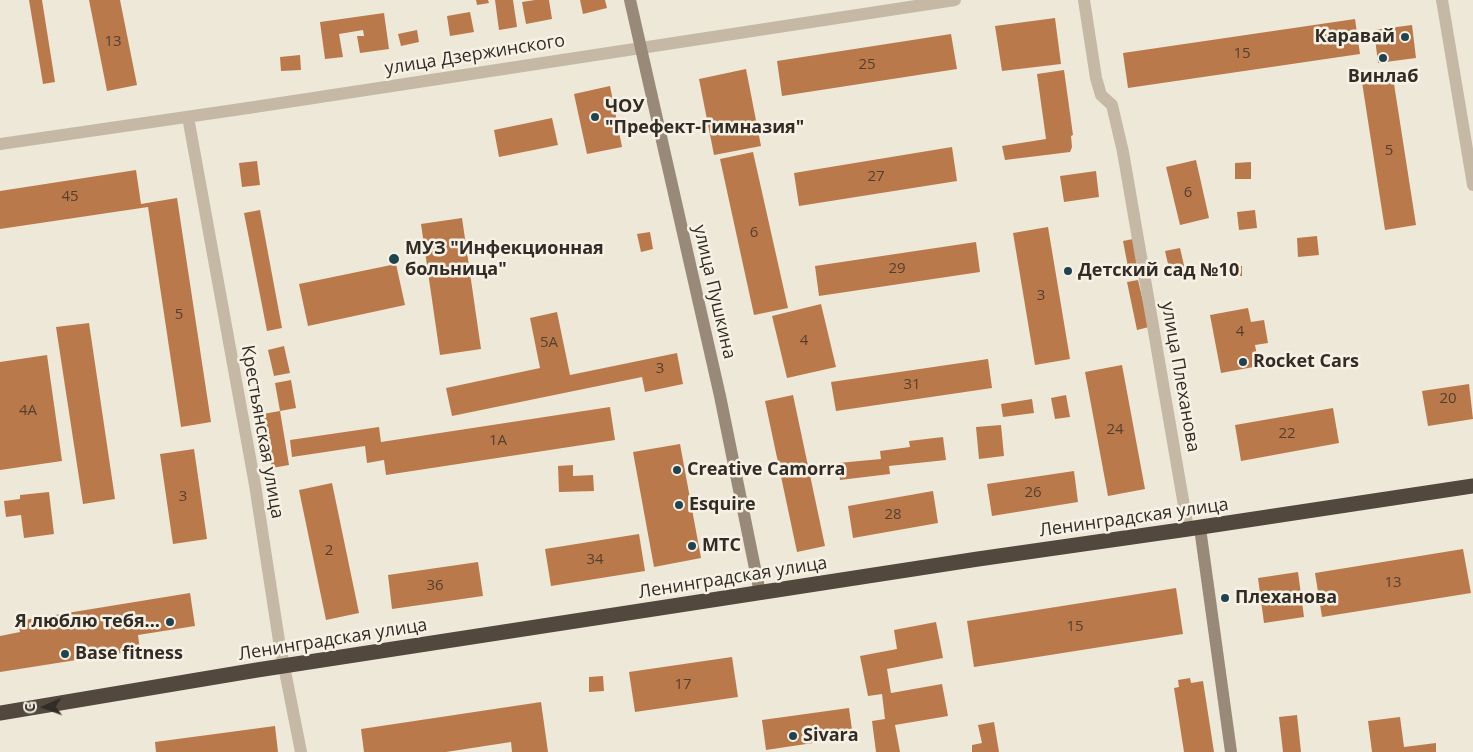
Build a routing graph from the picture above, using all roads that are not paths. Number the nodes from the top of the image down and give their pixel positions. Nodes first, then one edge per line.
1 (630, 0) edge
2 (956, 0) edge
3 (1084, 0) edge
4 (1442, 0) edge
5 (640, 48) junction
6 (188, 117) junction
7 (0, 144) edge
8 (1473, 185) edge
9 (1473, 486) edge
10 (1194, 529) junction
11 (760, 594) junction
12 (284, 666) junction
13 (0, 713) edge
14 (301, 752) edge
15 (1231, 752) edge

1 - 5 main road, улица Пушкина
2 - 5 street, улица Дзержинского
3 - 10 street, улица Плеханова
4 - 8 street
5 - 6 street, улица Дзержинского
5 - 11 main road, улица Пушкина
6 - 7 street, улица Дзержинского
6 - 12 street, Крестьянская улица
9 - 10 highway, Ленинградская улица
10 - 11 highway, Ленинградская улица
10 - 15 main road, улица Плеханова
11 - 12 highway, Ленинградская улица
12 - 13 highway, Ленинградская улица
12 - 14 street, Крестьянская улица

